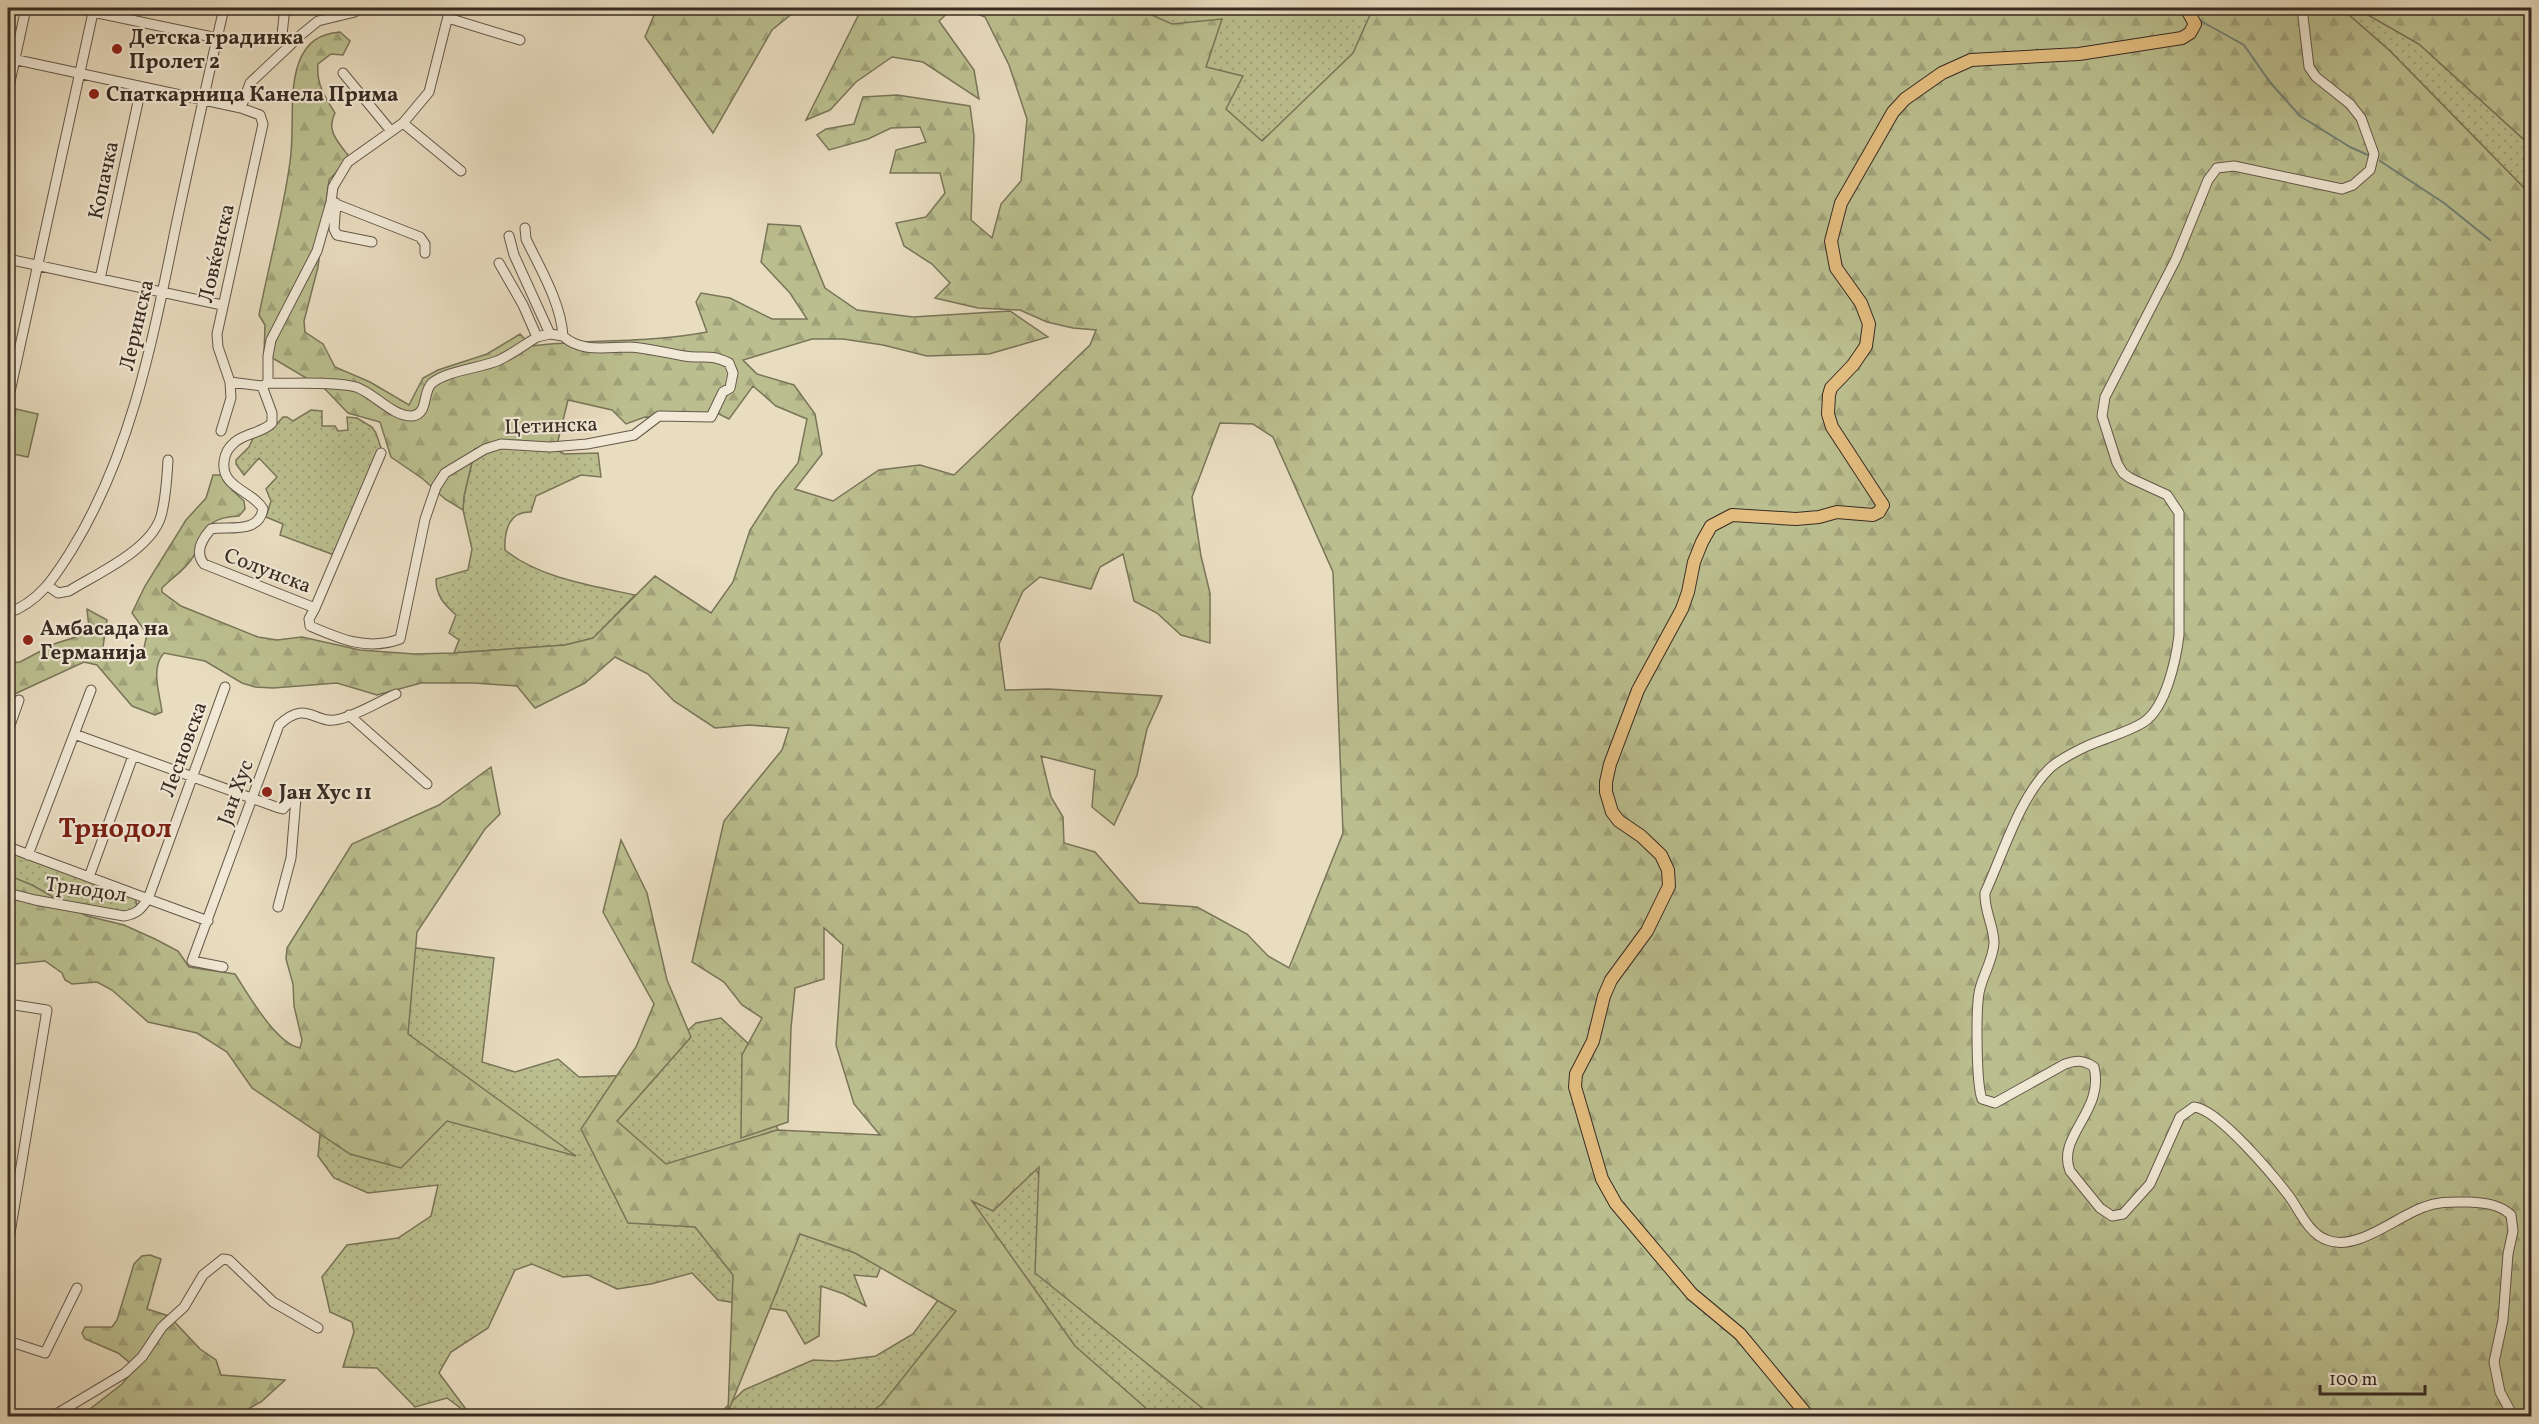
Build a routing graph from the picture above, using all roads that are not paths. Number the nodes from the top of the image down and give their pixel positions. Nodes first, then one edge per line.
1 (26, 8) edge
2 (224, 8) edge
3 (281, 8) edge
4 (2186, 8) edge
5 (2302, 8) edge
6 (94, 10) edge
7 (355, 12) dead end
8 (449, 13) edge
9 (282, 35) dead end
10 (217, 38) junction
11 (520, 40) dead end
12 (11, 58) edge
13 (81, 73) junction
14 (343, 73) dead end
15 (141, 88) junction
16 (8, 92) edge
17 (203, 100) junction
18 (241, 108) junction
19 (403, 123) junction
20 (391, 131) junction
21 (461, 171) dead end
22 (334, 202) junction
23 (525, 228) dead end
24 (509, 236) dead end
25 (372, 243) dead end
26 (425, 254) dead end
27 (8, 259) edge
28 (499, 263) dead end
29 (37, 265) junction
30 (100, 279) junction
31 (162, 292) junction
32 (222, 305) junction
33 (550, 334) junction
34 (563, 336) junction
35 (537, 337) junction
36 (265, 385) junction
37 (231, 387) junction
38 (8, 396) edge
39 (221, 432) dead end
40 (381, 453) dead end
41 (168, 460) dead end
42 (48, 586) junction
43 (315, 608) junction
44 (8, 613) edge
45 (225, 687) dead end
46 (91, 690) dead end
47 (396, 694) dead end
48 (19, 700) dead end
49 (349, 715) junction
50 (8, 730) edge
51 (74, 734) junction
52 (133, 756) junction
53 (191, 777) junction
54 (427, 784) dead end
55 (252, 799) junction
56 (8, 847) edge
57 (28, 855) junction
58 (89, 877) junction
59 (8, 893) edge
60 (148, 899) junction
61 (278, 907) dead end
62 (208, 921) junction
63 (223, 967) dead end
64 (8, 1004) edge
65 (8, 1245) edge
66 (77, 1288) dead end
67 (318, 1328) dead end
68 (8, 1341) edge
69 (53, 1416) edge
70 (1808, 1416) edge
71 (2513, 1416) edge

1 - 12 street
2 - 10 street, Леринска
3 - 9 street
4 - 70 main road
5 - 71 street
6 - 10 street
6 - 13 street
7 - 18 street
8 - 11 street
8 - 19 street
10 - 17 street, Леринска
12 - 13 street, Ловќенска
12 - 16 street
13 - 15 street, Ловќенска
13 - 29 street
14 - 20 street
15 - 17 street, Ловќенска
15 - 30 street, Копачка
17 - 18 street, Ловќенска
17 - 31 street, Леринска
18 - 32 street, Ловќенска
19 - 20 street
19 - 21 street
20 - 22 street
22 - 25 street
22 - 26 street
22 - 36 street
23 - 34 street
24 - 33 street
27 - 29 street
28 - 35 street
29 - 30 street
29 - 38 street
30 - 31 street
31 - 32 street
31 - 42 street, Леринска
32 - 37 street, Ловќенска
33 - 34 street, Цетинска
33 - 35 street, Цетинска
34 - 43 street, Цетинска
35 - 36 street, Цетинска
36 - 37 street
36 - 43 street, Солунска
37 - 39 street
40 - 43 street, Солунска
41 - 42 street
42 - 44 street, Леринска
45 - 53 street, Лесновска
46 - 51 street
47 - 49 street, Јан Хус
48 - 50 street
49 - 54 street
49 - 55 street, Јан Хус
51 - 52 street
51 - 57 street
52 - 53 street
52 - 58 street
53 - 55 street
53 - 60 street, Лесновска
55 - 61 street
55 - 62 street, Јан Хус
56 - 57 street, Трнодол
57 - 58 street, Трнодол
58 - 60 street, Трнодол
59 - 60 street, Трнодол
60 - 62 street
62 - 63 street, Јан Хус
64 - 65 street
66 - 68 street
67 - 69 street

